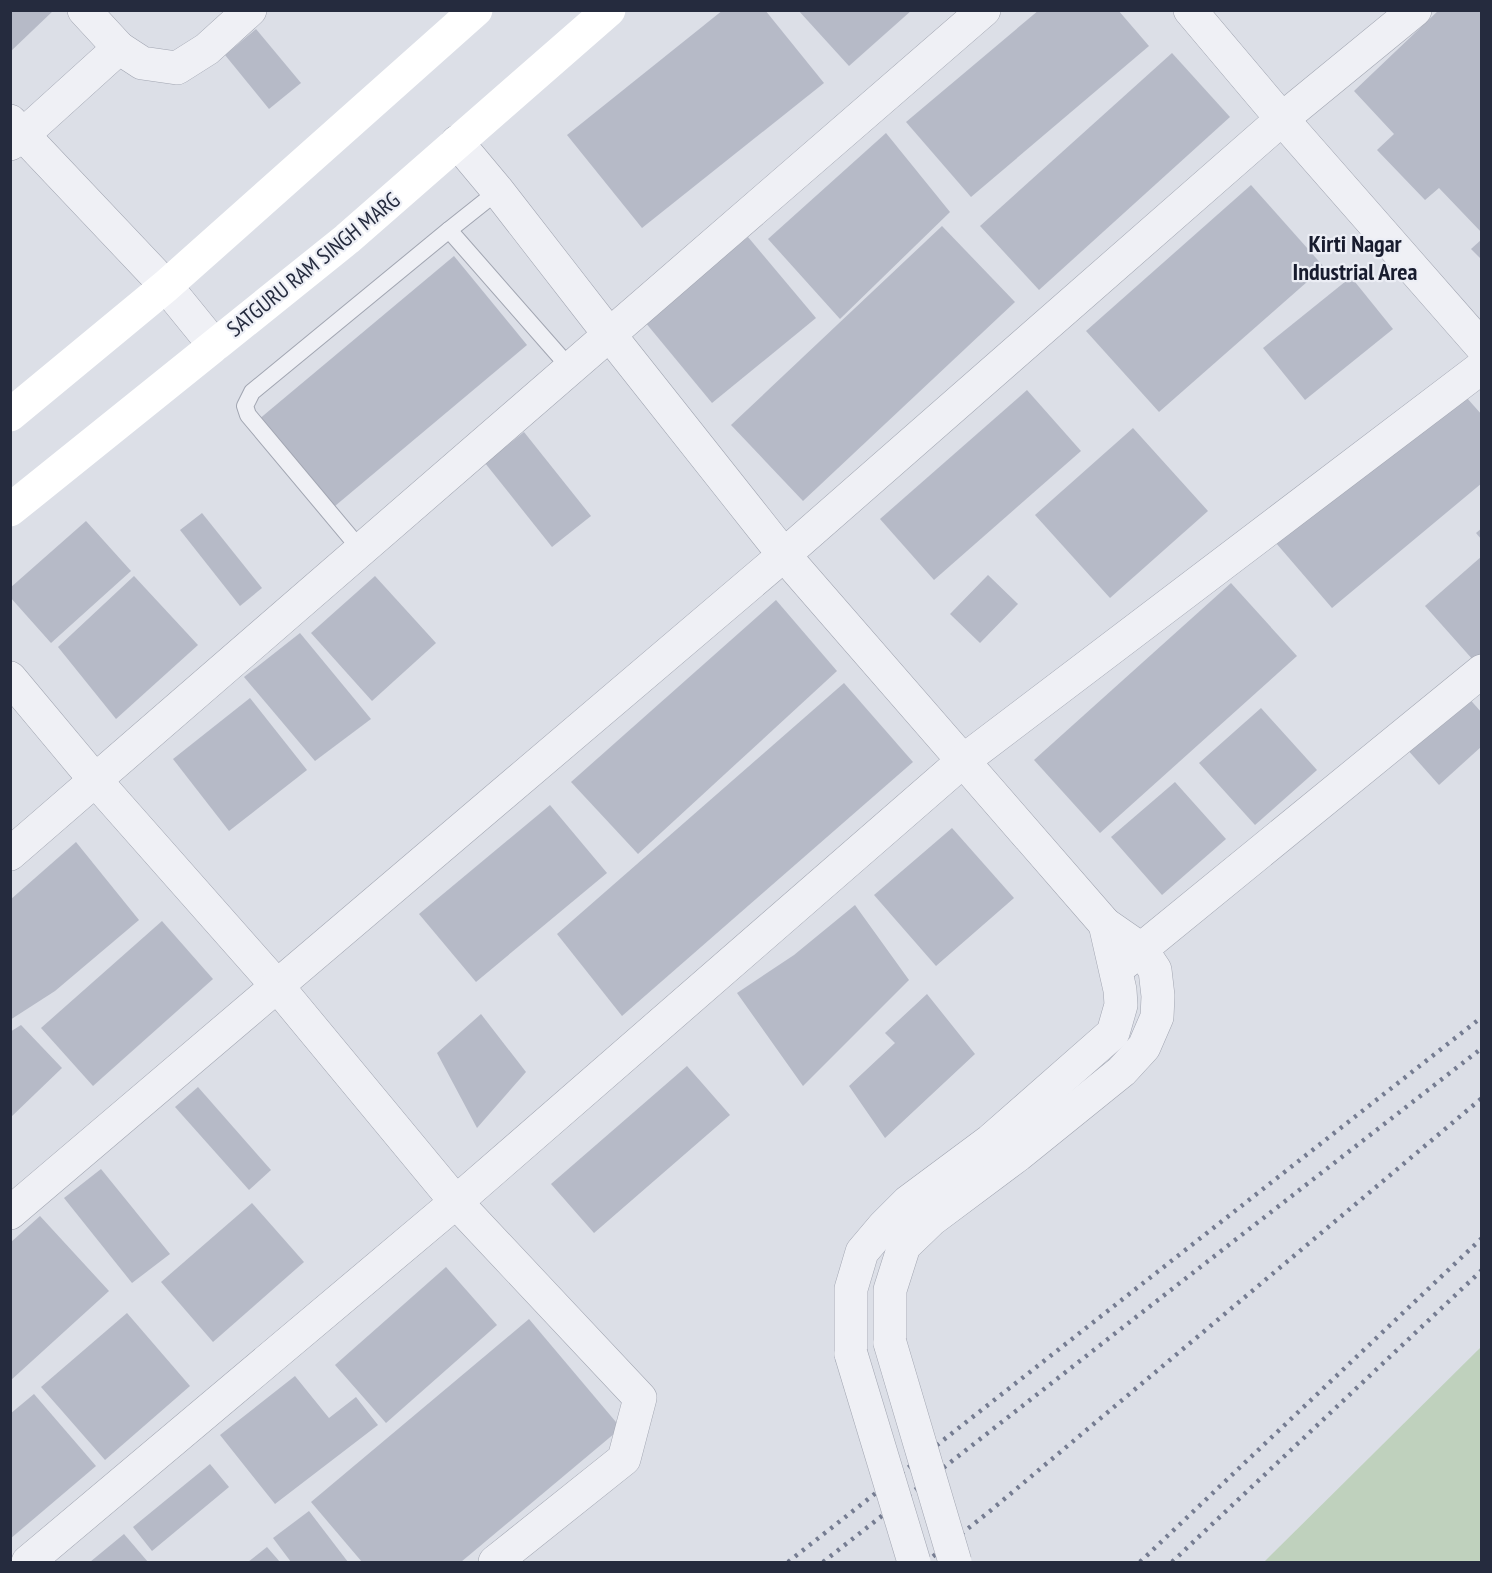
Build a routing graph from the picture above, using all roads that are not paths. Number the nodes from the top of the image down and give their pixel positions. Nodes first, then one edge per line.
1 (84, 10) edge
2 (250, 10) edge
3 (476, 10) edge
4 (609, 10) edge
5 (984, 10) edge
6 (1190, 10) edge
7 (1415, 10) edge
8 (119, 48) junction
9 (1282, 119) junction
10 (15, 133) edge
11 (457, 142) junction
12 (498, 191) junction
13 (449, 230) junction
14 (166, 286) junction
15 (609, 334) junction
16 (214, 345) junction
17 (1482, 347) edge
18 (1482, 367) edge
19 (570, 368) junction
20 (10, 415) edge
21 (10, 510) edge
22 (361, 550) junction
23 (784, 555) junction
24 (1482, 671) edge
25 (10, 678) edge
26 (963, 761) junction
27 (96, 781) junction
28 (10, 854) edge
29 (1105, 924) junction
30 (1141, 949) junction
31 (1115, 970) junction
32 (278, 987) junction
33 (456, 1202) junction
34 (10, 1214) edge
35 (28, 1563) edge
36 (495, 1563) edge
37 (914, 1563) edge
38 (955, 1563) edge

1 - 8 street
2 - 8 street
3 - 14 main road
4 - 11 main road, SATGURU RAM SINGH MARG
5 - 15 street
6 - 9 street
7 - 9 street
8 - 10 street
9 - 17 street
9 - 23 street
10 - 14 street
11 - 12 street
11 - 16 main road, SATGURU RAM SINGH MARG
12 - 13 lane
12 - 15 street
13 - 19 lane
13 - 22 lane
14 - 16 street
14 - 20 main road
15 - 19 street
15 - 23 street
16 - 21 main road, SATGURU RAM SINGH MARG
18 - 26 street
19 - 22 street
22 - 27 street
23 - 26 street
23 - 32 street
24 - 30 street
25 - 27 street
26 - 29 street
26 - 33 street
27 - 28 street
27 - 32 street
29 - 30 street
29 - 31 street
30 - 31 street
30 - 38 street, bridge
31 - 37 street, bridge
32 - 33 street
32 - 34 street
33 - 35 street
33 - 36 street

